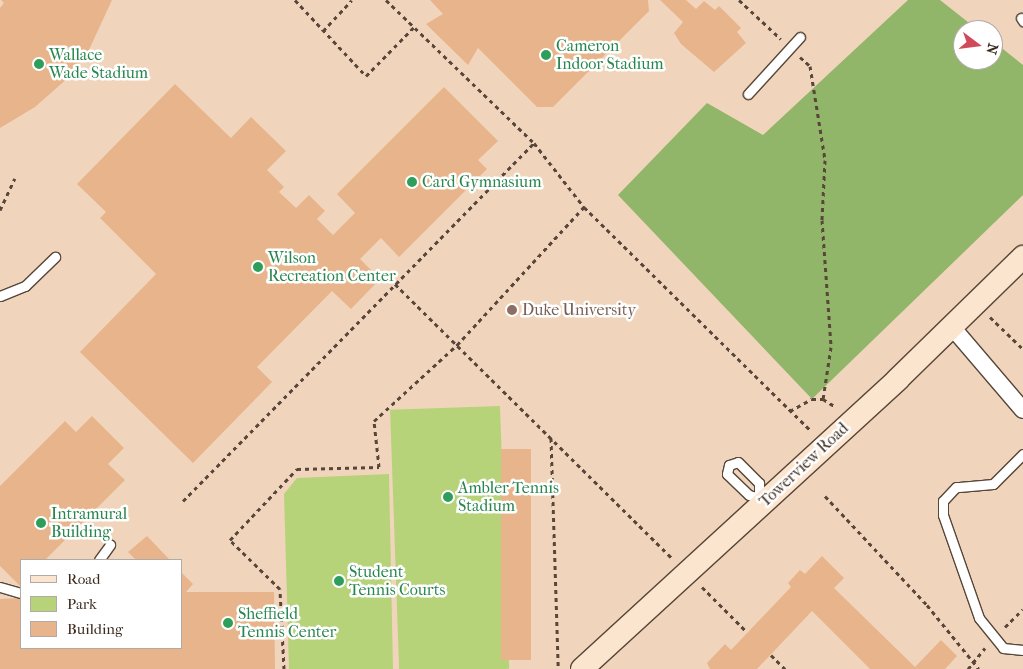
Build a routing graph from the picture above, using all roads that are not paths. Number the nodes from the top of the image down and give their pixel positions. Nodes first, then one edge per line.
1 (800, 38) dead end
2 (748, 94) dead end
3 (1023, 257) edge
4 (55, 258) dead end
5 (0, 296) edge
6 (952, 327) junction
7 (1023, 410) edge
8 (1023, 454) edge
9 (762, 498) junction
10 (110, 545) dead end
11 (100, 559) edge
12 (0, 588) edge
13 (20, 593) edge
14 (1023, 650) edge
15 (582, 669) edge

1 - 2 lane
3 - 6 street, Towerview Road
4 - 5 lane
6 - 7 street
6 - 9 street, Towerview Road
8 - 14 lane
9 - 9 lane
9 - 15 street, Towerview Road
10 - 11 lane
12 - 13 lane

